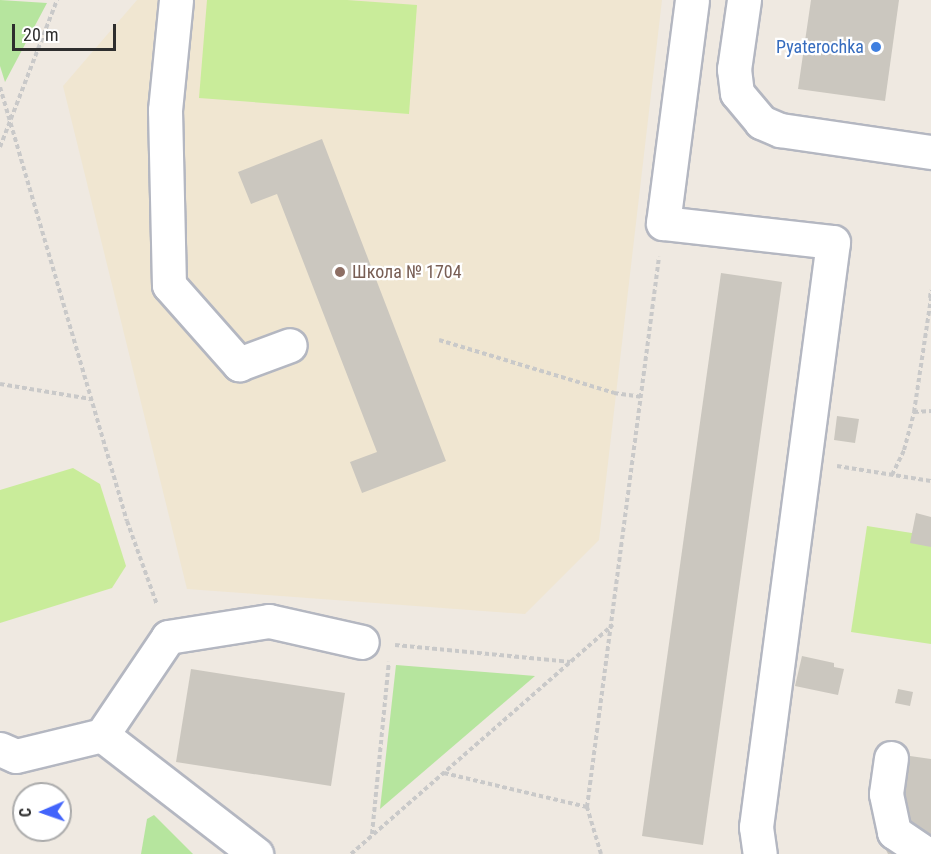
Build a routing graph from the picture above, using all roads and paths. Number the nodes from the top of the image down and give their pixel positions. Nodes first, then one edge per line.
1 (56, 0) edge
2 (176, 0) edge
3 (692, 0) edge
4 (744, 0) edge
5 (0, 87) edge
6 (11, 118) junction
7 (0, 147) edge
8 (931, 152) edge
9 (663, 223) junction
10 (931, 290) edge
11 (930, 298) edge
12 (439, 340) dead end
13 (290, 345) dead end
14 (0, 384) edge
15 (643, 397) junction
16 (90, 399) junction
17 (931, 411) edge
18 (914, 412) junction
19 (802, 460) junction
20 (892, 475) junction
21 (931, 481) edge
22 (613, 624) junction
23 (168, 637) junction
24 (362, 642) dead end
25 (570, 662) junction
26 (102, 735) junction
27 (0, 749) edge
28 (891, 758) dead end
29 (443, 773) junction
30 (587, 807) junction
31 (372, 834) junction
32 (256, 854) edge
33 (351, 854) edge
34 (601, 854) edge
35 (760, 854) edge
36 (927, 854) edge

1 - 6 path
2 - 13 lane
3 - 9 lane
4 - 8 lane
5 - 6 path
6 - 7 path
6 - 16 path
9 - 15 path
9 - 19 lane
10 - 11 path
11 - 18 path
12 - 15 path
14 - 16 path
15 - 22 path
16 - 23 path
17 - 18 path
18 - 20 path
19 - 20 path
19 - 35 lane
20 - 21 path
22 - 25 path
22 - 30 path
23 - 24 lane
23 - 26 lane
25 - 29 path
25 - 31 path
26 - 27 lane
26 - 32 lane
28 - 36 lane
29 - 30 path
29 - 31 path
30 - 34 path
31 - 33 path

